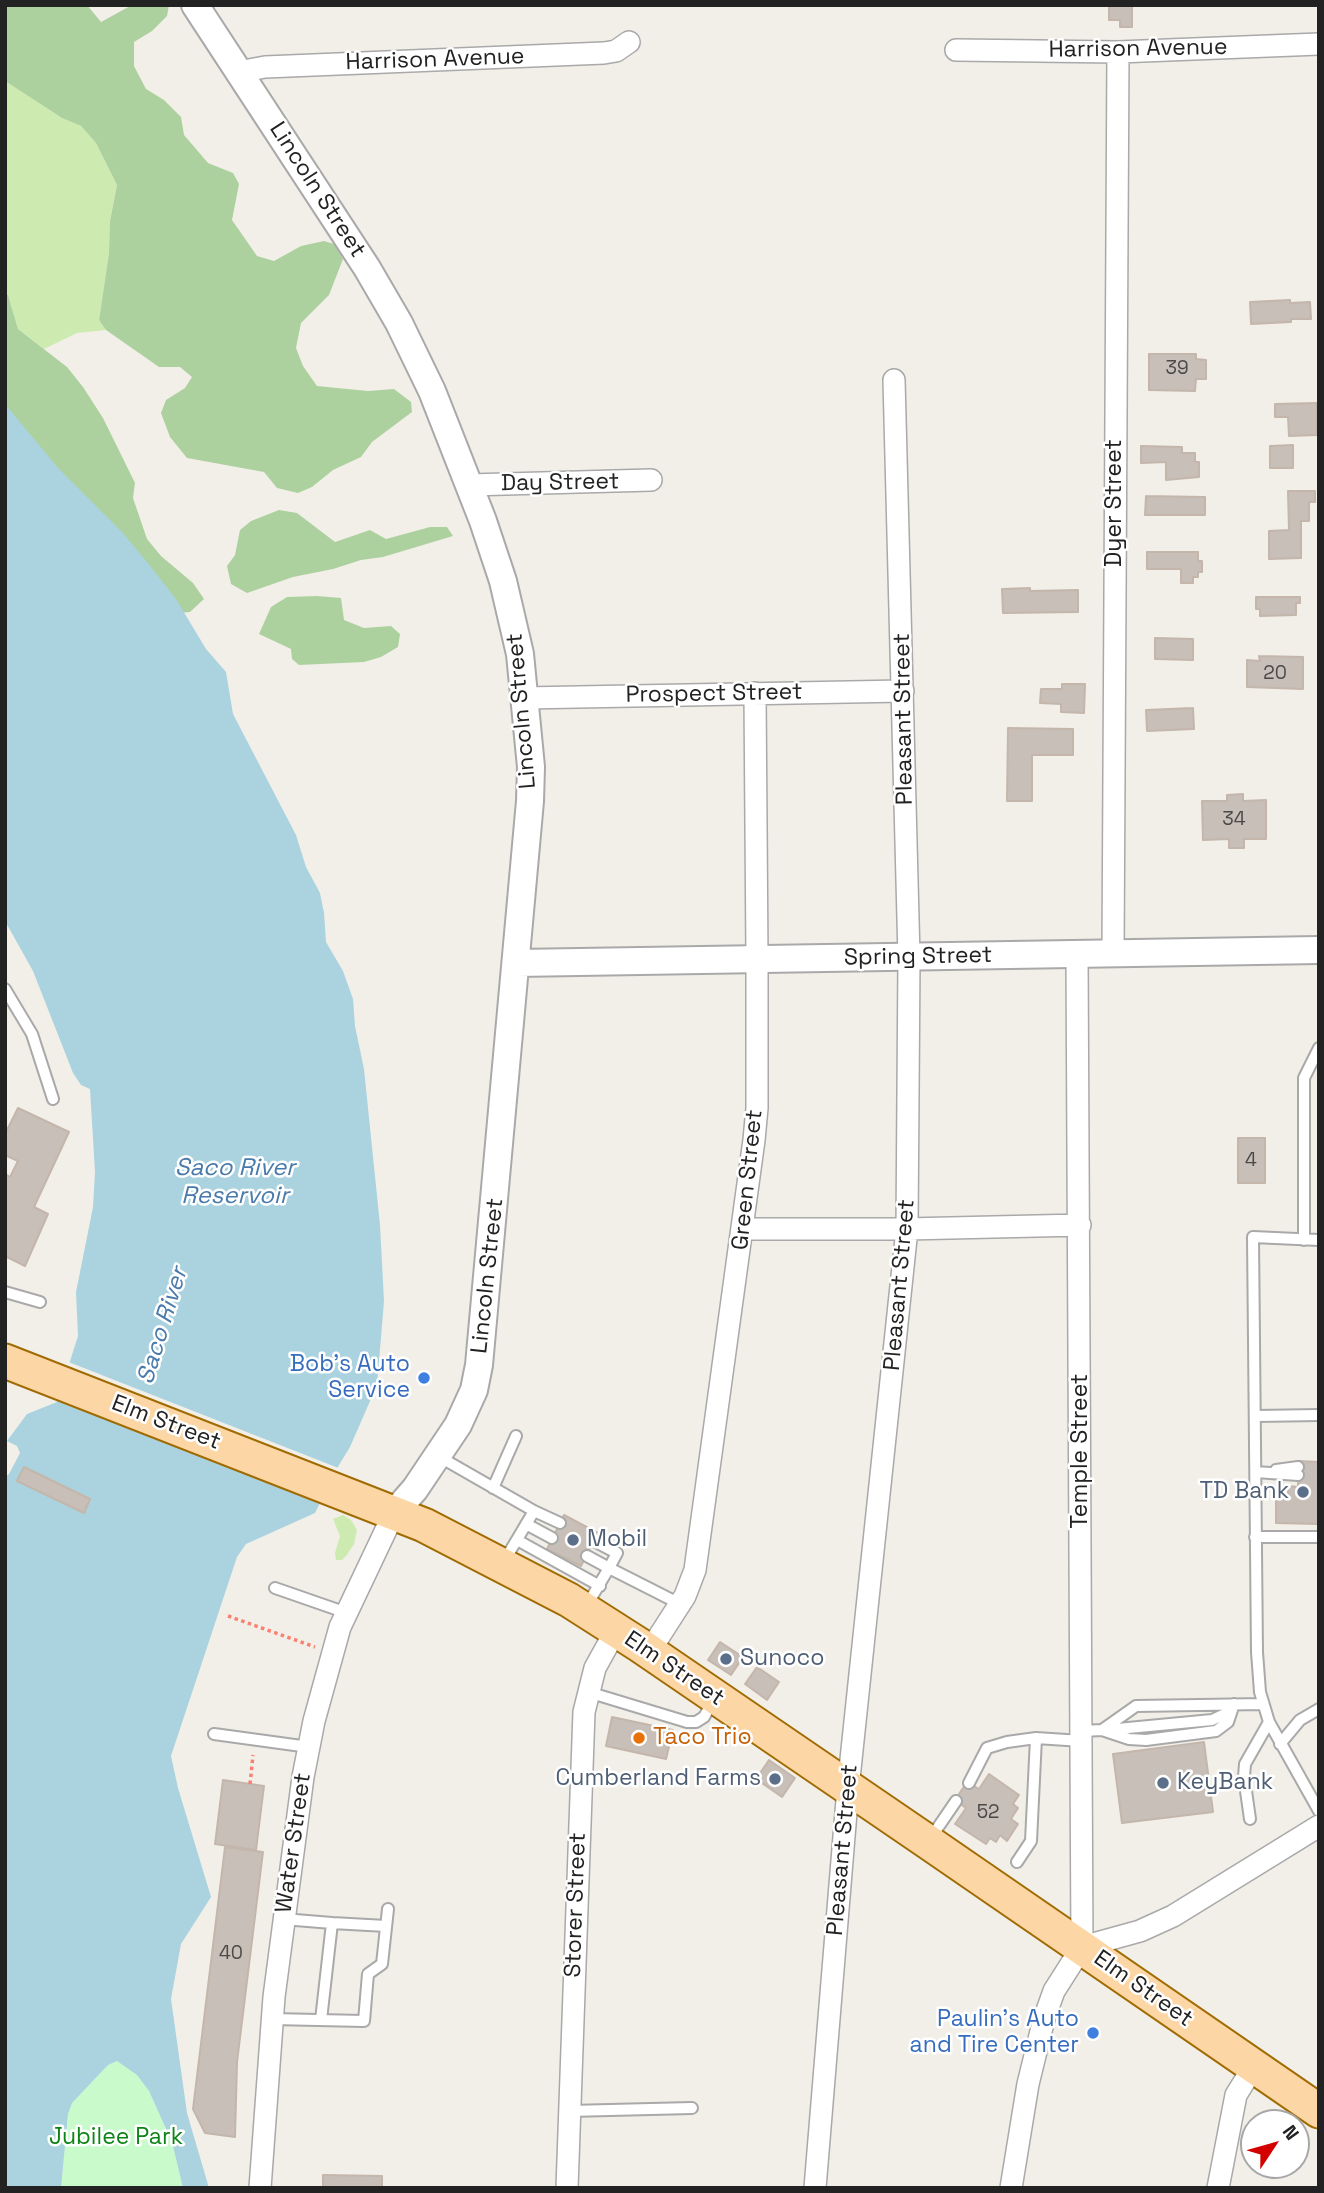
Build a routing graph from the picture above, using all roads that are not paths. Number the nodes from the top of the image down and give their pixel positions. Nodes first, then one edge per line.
1 (195, 5) edge
2 (629, 42) dead end
3 (1319, 44) edge
4 (956, 50) dead end
5 (1118, 52) junction
6 (241, 76) junction
7 (894, 380) dead end
8 (651, 480) dead end
9 (469, 485) junction
10 (903, 691) junction
11 (755, 694) junction
12 (524, 698) junction
13 (1319, 950) edge
14 (1113, 954) junction
15 (1077, 955) junction
16 (909, 957) junction
17 (757, 958) junction
18 (517, 963) junction
19 (5, 989) edge
20 (1319, 1048) edge
21 (53, 1099) dead end
22 (1080, 1225) junction
23 (743, 1229) junction
24 (907, 1229) junction
25 (1304, 1240) junction
26 (1319, 1240) edge
27 (5, 1292) edge
28 (40, 1302) dead end
29 (9, 1362) edge
30 (1319, 1415) edge
31 (1256, 1416) junction
32 (516, 1436) dead end
33 (438, 1456) junction
34 (1298, 1471) dead end
35 (1259, 1472) junction
36 (493, 1488) junction
37 (534, 1511) junction
38 (394, 1513) junction
39 (560, 1523) dead end
40 (526, 1524) junction
41 (1255, 1537) junction
42 (1319, 1537) edge
43 (552, 1538) dead end
44 (594, 1541) dead end
45 (510, 1552) junction
46 (587, 1556) dead end
47 (609, 1568) junction
48 (275, 1588) dead end
49 (592, 1598) junction
50 (681, 1604) junction
51 (347, 1613) junction
52 (616, 1630) junction
53 (649, 1652) junction
54 (588, 1692) junction
55 (715, 1698) junction
56 (1234, 1704) junction
57 (1263, 1704) junction
58 (1319, 1709) edge
59 (1269, 1722) junction
60 (214, 1734) dead end
61 (1088, 1734) junction
62 (1036, 1738) junction
63 (1280, 1744) junction
64 (309, 1747) junction
65 (971, 1785) dead end
66 (848, 1788) junction
67 (959, 1803) dead end
68 (1319, 1811) edge
69 (1250, 1819) dead end
70 (1319, 1826) edge
71 (935, 1833) junction
72 (1017, 1862) dead end
73 (388, 1909) dead end
74 (283, 1919) junction
75 (332, 1923) junction
76 (386, 1926) junction
77 (1082, 1947) junction
78 (272, 2019) junction
79 (321, 2020) junction
80 (1254, 2066) junction
81 (692, 2108) dead end
82 (569, 2111) junction
83 (1319, 2111) edge
84 (260, 2188) edge
85 (567, 2188) edge
86 (814, 2188) edge
87 (1011, 2188) edge
88 (1218, 2188) edge

1 - 6 street, Lincoln Street
2 - 6 street, Harrison Avenue
3 - 5 street, Harrison Avenue
4 - 5 street, Harrison Avenue
5 - 14 street, Dyer Street
6 - 9 street, Lincoln Street
7 - 10 street, Pleasant Street
8 - 9 street, Day Street
9 - 12 street, Lincoln Street
10 - 11 street, Prospect Street
10 - 16 street, Pleasant Street
11 - 12 street, Prospect Street
11 - 17 street, Green Street
12 - 18 street, Lincoln Street
13 - 14 street, Spring Street
14 - 15 street, Spring Street
15 - 16 street, Spring Street
15 - 22 street, Temple Street
16 - 17 street, Spring Street
16 - 24 street, Pleasant Street
17 - 18 street, Spring Street
17 - 23 street, Green Street
18 - 33 street, Lincoln Street
19 - 21 lane
20 - 25 lane
22 - 24 street
22 - 61 street, Temple Street
23 - 24 street
23 - 50 street, Green Street
24 - 66 street, Pleasant Street
25 - 26 lane
25 - 31 lane
27 - 28 lane
29 - 38 main road, Elm Street
30 - 31 lane
31 - 35 lane
32 - 36 lane
33 - 36 lane
33 - 38 street, Lincoln Street
34 - 35 lane
35 - 41 lane
36 - 37 lane
37 - 39 lane
37 - 40 lane
38 - 45 main road, Elm Street
38 - 51 street, Water Street
40 - 43 lane
40 - 45 lane
41 - 42 lane
41 - 57 lane
44 - 47 lane
45 - 49 main road, Elm Street
46 - 47 lane
47 - 49 lane
47 - 50 lane
48 - 51 lane
49 - 52 main road, Elm Street
50 - 53 street, Green Street
51 - 64 street, Water Street
52 - 53 main road, Elm Street
52 - 54 street, Storer Street
53 - 55 main road, Elm Street
54 - 55 lane
54 - 82 street, Storer Street
55 - 66 main road, Elm Street
56 - 57 lane
56 - 61 lane
56 - 61 lane
57 - 59 lane
58 - 63 lane
59 - 63 lane
59 - 69 lane
60 - 64 lane
61 - 62 lane
61 - 77 street, Temple Street
62 - 65 lane
62 - 72 lane
63 - 68 lane
64 - 74 street, Water Street
66 - 71 main road, Elm Street
66 - 86 street, Pleasant Street
67 - 71 lane
70 - 77 street
71 - 77 main road, Elm Street
73 - 76 lane
74 - 75 lane
74 - 78 street, Water Street
75 - 76 lane
75 - 79 lane
76 - 79 lane
77 - 80 main road, Elm Street
77 - 87 street
78 - 79 lane
78 - 84 street, Water Street
80 - 83 main road, Elm Street
80 - 88 street
81 - 82 lane
82 - 85 street, Storer Street

